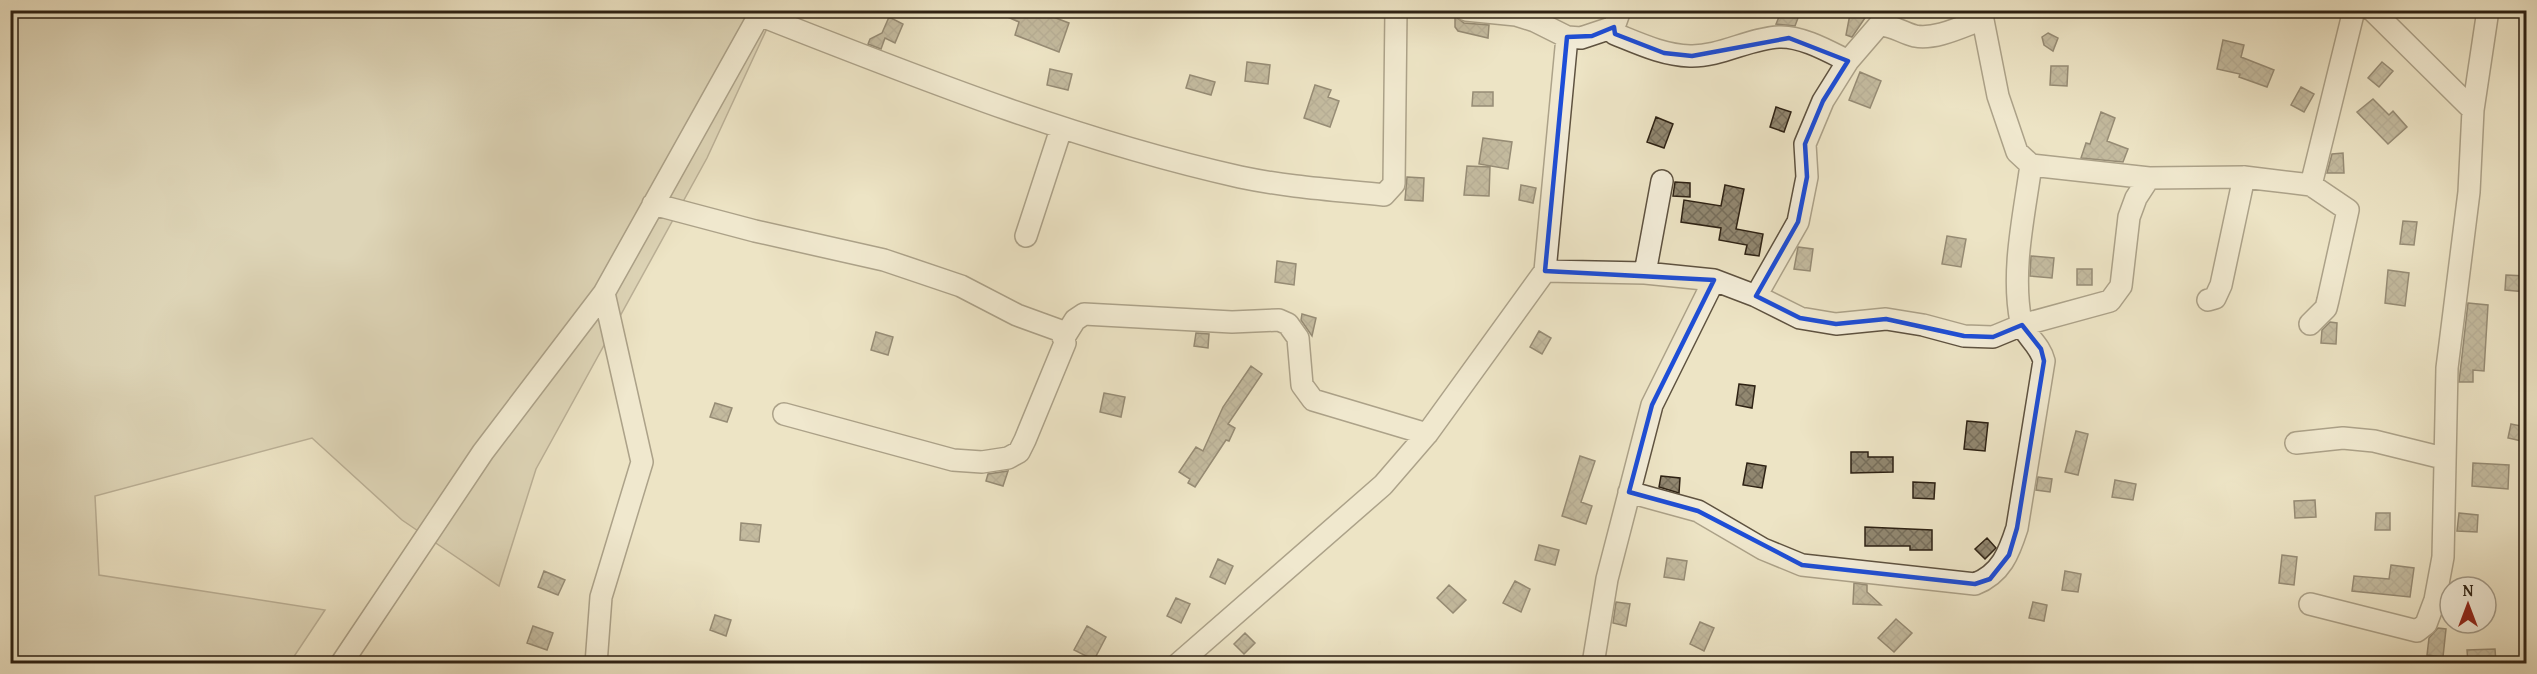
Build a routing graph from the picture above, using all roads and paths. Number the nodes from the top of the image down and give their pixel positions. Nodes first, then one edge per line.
1 (1396, 10) edge
2 (1466, 10) edge
3 (2354, 10) edge
4 (2372, 10) edge
5 (2488, 10) edge
6 (761, 13) edge
7 (1982, 15) edge
8 (1617, 19) edge
9 (1567, 37) junction
10 (1848, 61) junction
11 (2472, 110) junction
12 (1061, 129) junction
13 (2031, 165) junction
14 (2244, 177) junction
15 (2150, 178) junction
16 (1662, 181) dead end
17 (2311, 185) junction
18 (653, 204) junction
19 (1026, 236) dead end
20 (1545, 271) junction
21 (1645, 273) junction
22 (1714, 280) junction
23 (604, 293) junction
24 (1756, 296) junction
25 (2208, 300) dead end
26 (2310, 324) dead end
27 (2022, 325) junction
28 (1065, 336) junction
29 (784, 414) dead end
30 (1427, 434) junction
31 (2296, 442) dead end
32 (2444, 458) junction
33 (1629, 492) junction
34 (2310, 604) dead end
35 (341, 663) edge
36 (596, 663) edge
37 (1178, 663) edge
38 (1593, 663) edge

1 - 12 street
2 - 9 street
3 - 17 street
4 - 11 street
5 - 11 street
6 - 12 street
6 - 18 street
7 - 10 street
7 - 13 street
8 - 9 street
8 - 10 street
9 - 20 street
10 - 24 street
11 - 32 street
12 - 19 street
13 - 15 street
13 - 27 street
14 - 15 street
14 - 17 street
14 - 25 street
15 - 27 street
16 - 21 street
17 - 26 street
18 - 23 street
18 - 28 street
20 - 21 street
20 - 30 street
21 - 22 street
22 - 24 street
22 - 33 street
23 - 35 street
23 - 36 street
24 - 27 street
27 - 33 street
28 - 29 street
28 - 30 street
30 - 37 street
31 - 32 street
32 - 34 street
33 - 38 street

